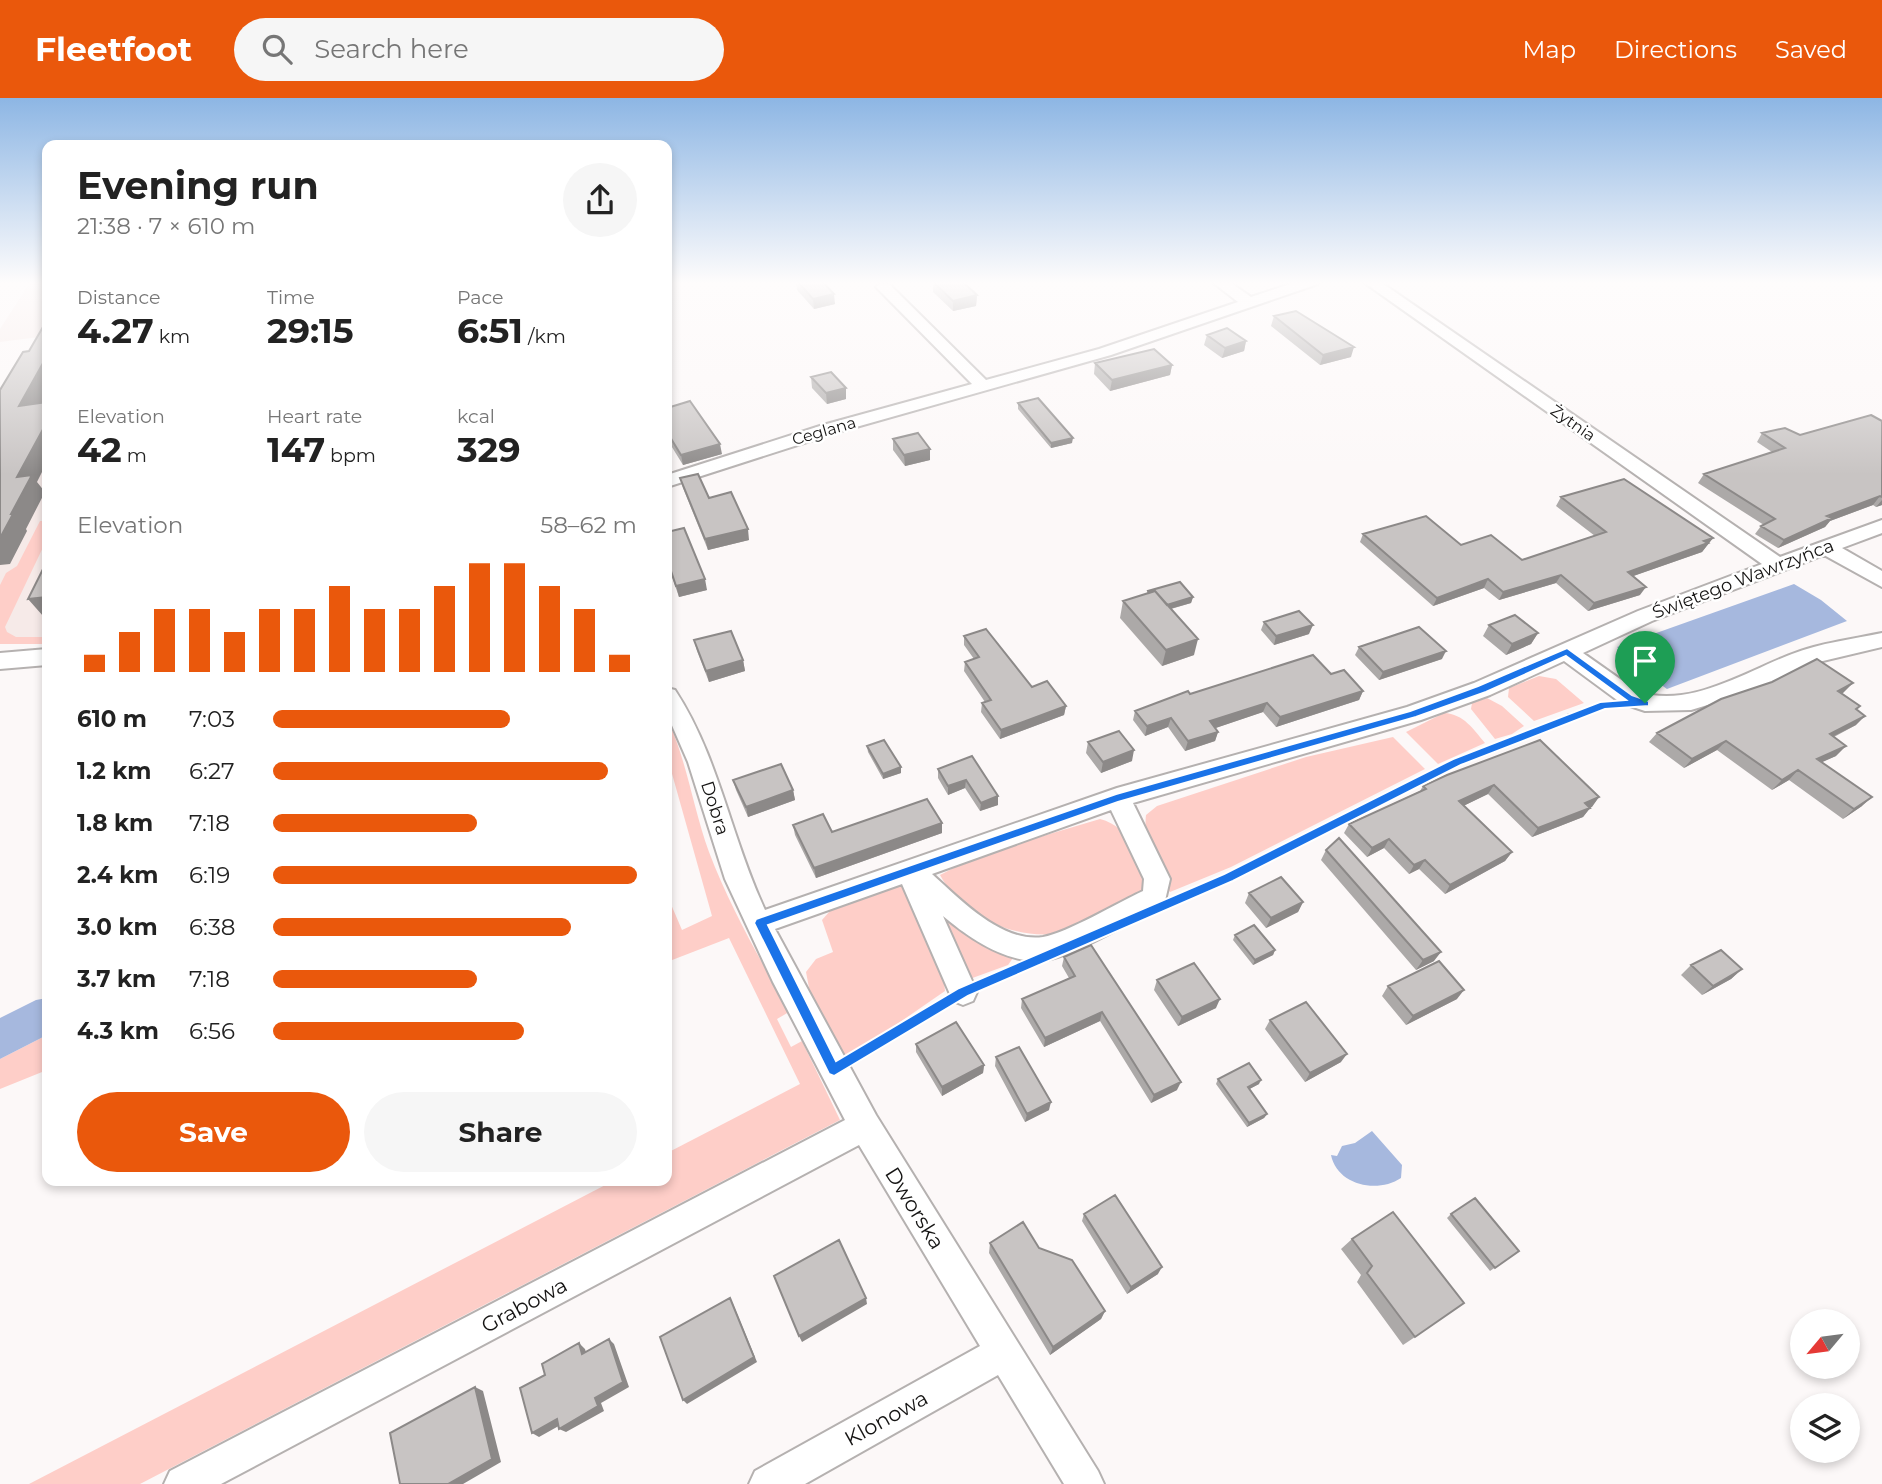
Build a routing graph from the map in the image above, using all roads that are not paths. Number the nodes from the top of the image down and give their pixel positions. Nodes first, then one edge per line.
1 (943, 346) edge
2 (1124, 346) edge
3 (1462, 346) edge
4 (984, 386) junction
5 (672, 479) edge
6 (1882, 526) edge
7 (1827, 548) junction
8 (1776, 564) junction
9 (1882, 580) edge
10 (1882, 640) edge
11 (1567, 652) junction
12 (42, 657) edge
13 (0, 661) edge
14 (672, 703) edge
15 (1116, 798) junction
16 (909, 869) junction
17 (760, 923) junction
18 (963, 992) road end
19 (865, 1126) junction
20 (1004, 1352) junction
21 (183, 1484) edge
22 (768, 1484) edge
23 (1085, 1484) edge

1 - 4 street
2 - 4 street, Ceglana
3 - 8 street, Żytnia
4 - 5 street, Ceglana
6 - 7 street, Świętego Wawrzyńca
7 - 8 street, Świętego Wawrzyńca
7 - 9 street
8 - 11 street, Świętego Wawrzyńca
10 - 11 street
11 - 15 street, Świętego Wawrzyńca
12 - 13 street
14 - 17 street, Dobra
15 - 16 street, Świętego Wawrzyńca
15 - 16 street
16 - 17 street, Świętego Wawrzyńca
16 - 18 street
17 - 19 street, Dworska
19 - 20 street, Dworska
19 - 21 street, Grabowa
20 - 22 street, Klonowa
20 - 23 street, Dworska

